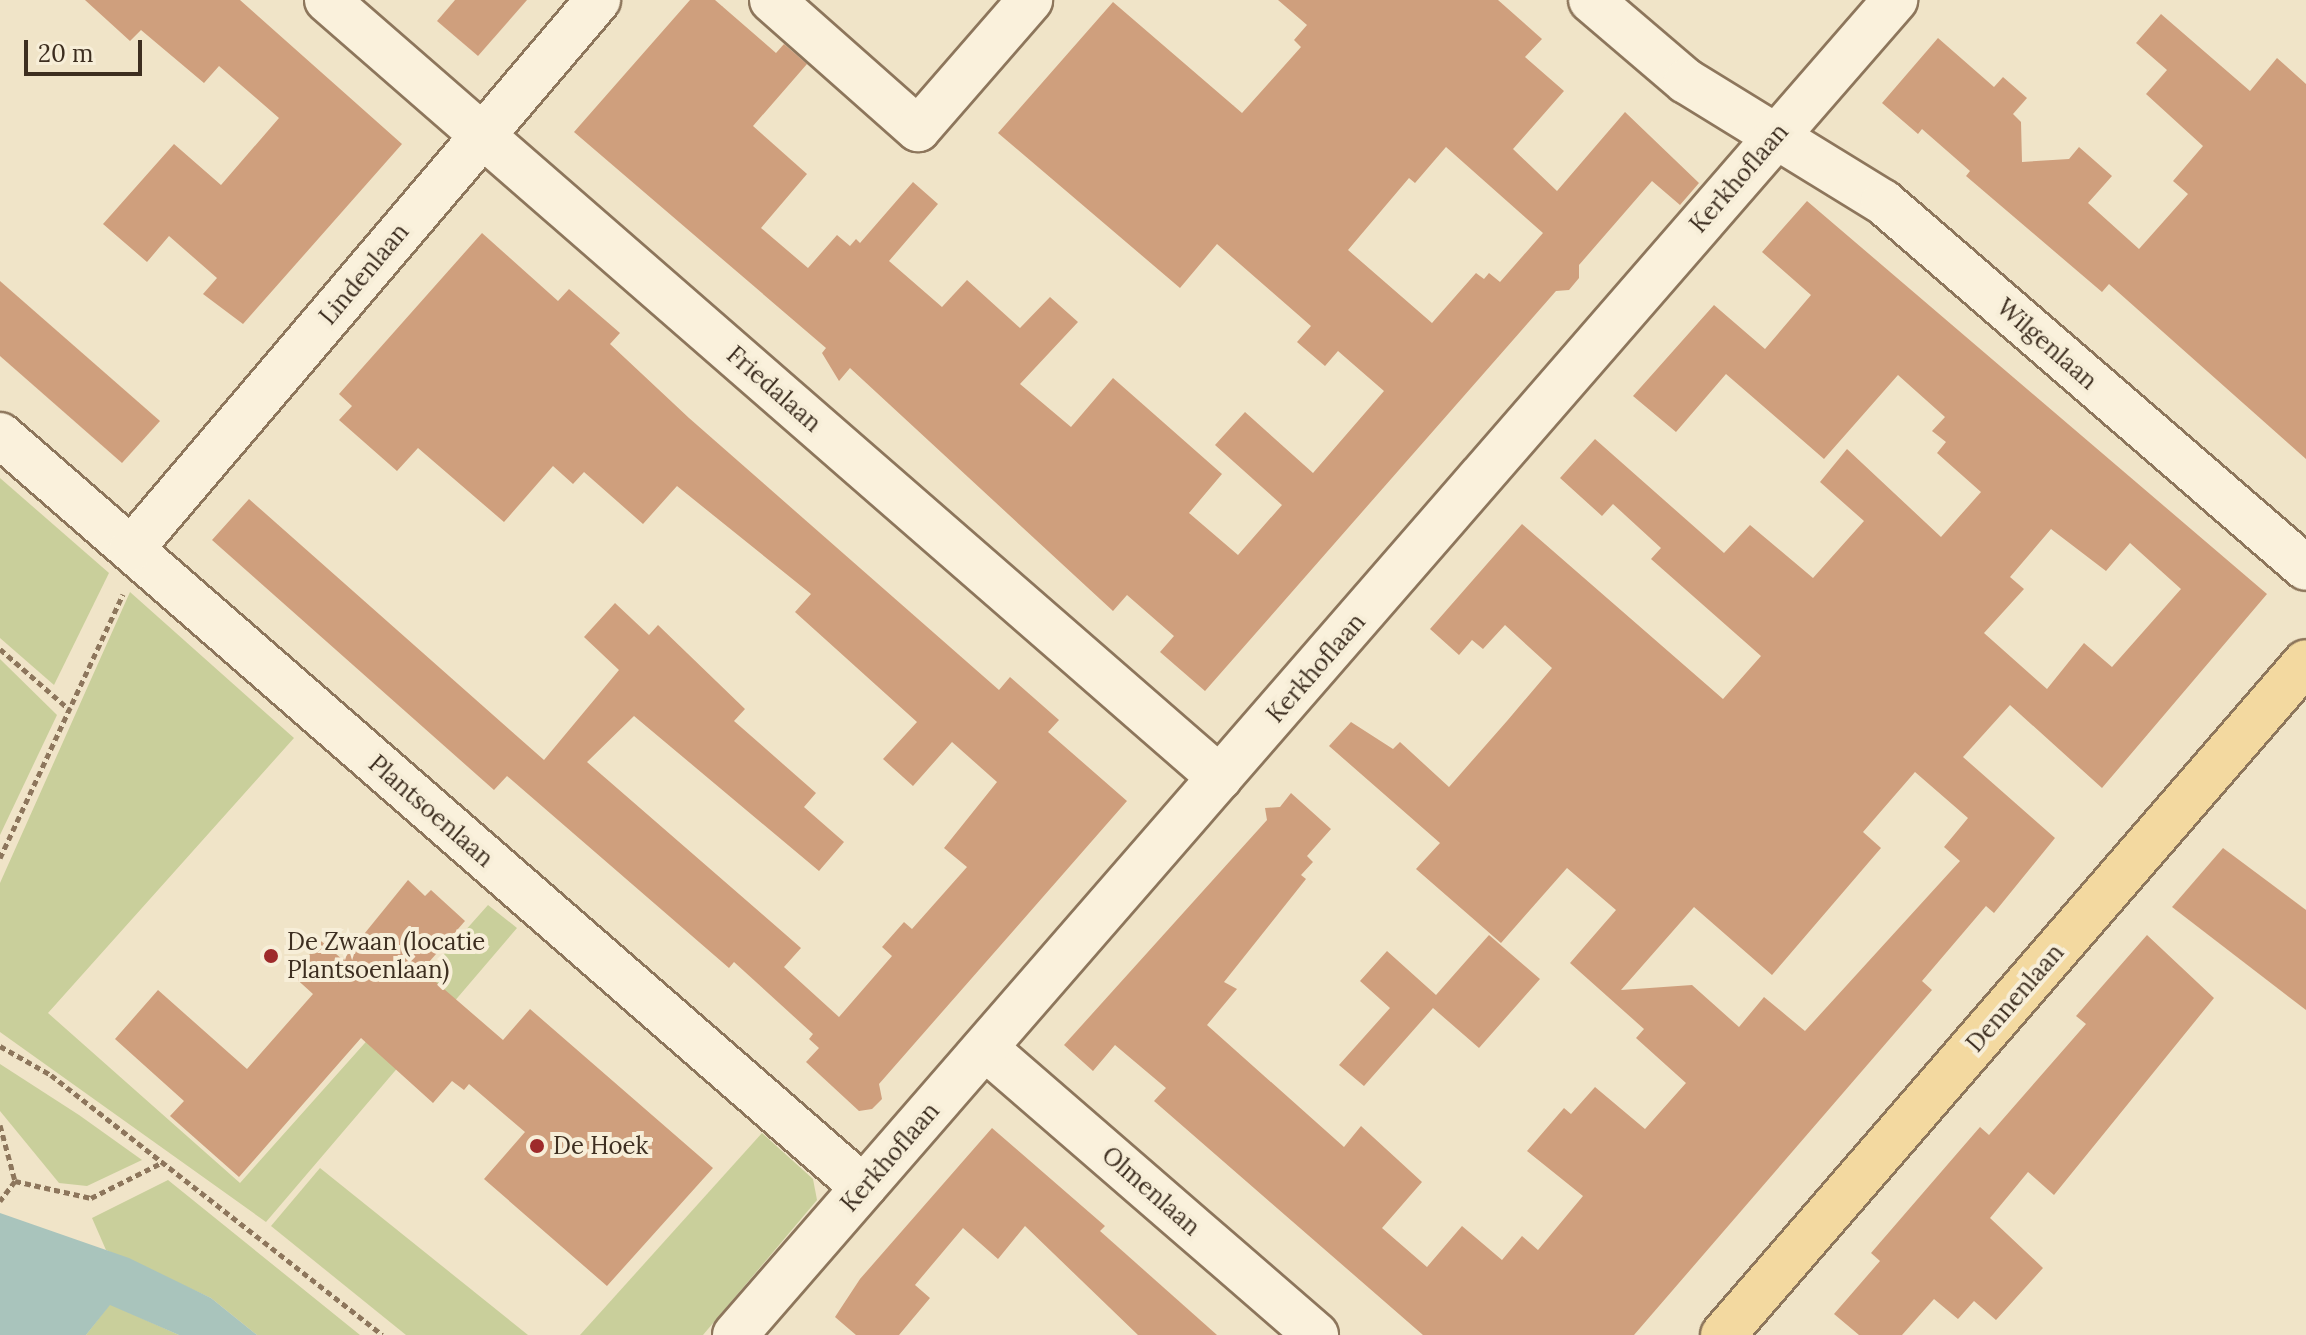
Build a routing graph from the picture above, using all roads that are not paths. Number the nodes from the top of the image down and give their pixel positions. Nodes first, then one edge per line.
1 (327, 0) edge
2 (598, 0) edge
3 (772, 0) edge
4 (1030, 0) edge
5 (1591, 0) edge
6 (1895, 0) edge
7 (482, 134) junction
8 (1775, 137) junction
9 (0, 435) edge
10 (131, 549) junction
11 (2306, 568) edge
12 (2306, 662) edge
13 (1220, 778) junction
14 (985, 1048) junction
15 (863, 1187) junction
16 (740, 1333) edge
17 (1316, 1335) edge
18 (1723, 1335) edge

1 - 7 street, Friedalaan
2 - 7 street, Lindenlaan
3 - 4 street
5 - 8 street, Wilgenlaan
6 - 8 street, Kerkhoflaan
7 - 10 street, Lindenlaan
7 - 13 street, Friedalaan
8 - 11 street, Wilgenlaan
8 - 13 street, Kerkhoflaan
9 - 10 street, Plantsoenlaan
10 - 15 street, Plantsoenlaan
12 - 18 main road, Dennenlaan
13 - 14 street, Kerkhoflaan
14 - 15 street, Kerkhoflaan
14 - 17 street, Olmenlaan
15 - 16 street, Kerkhoflaan

